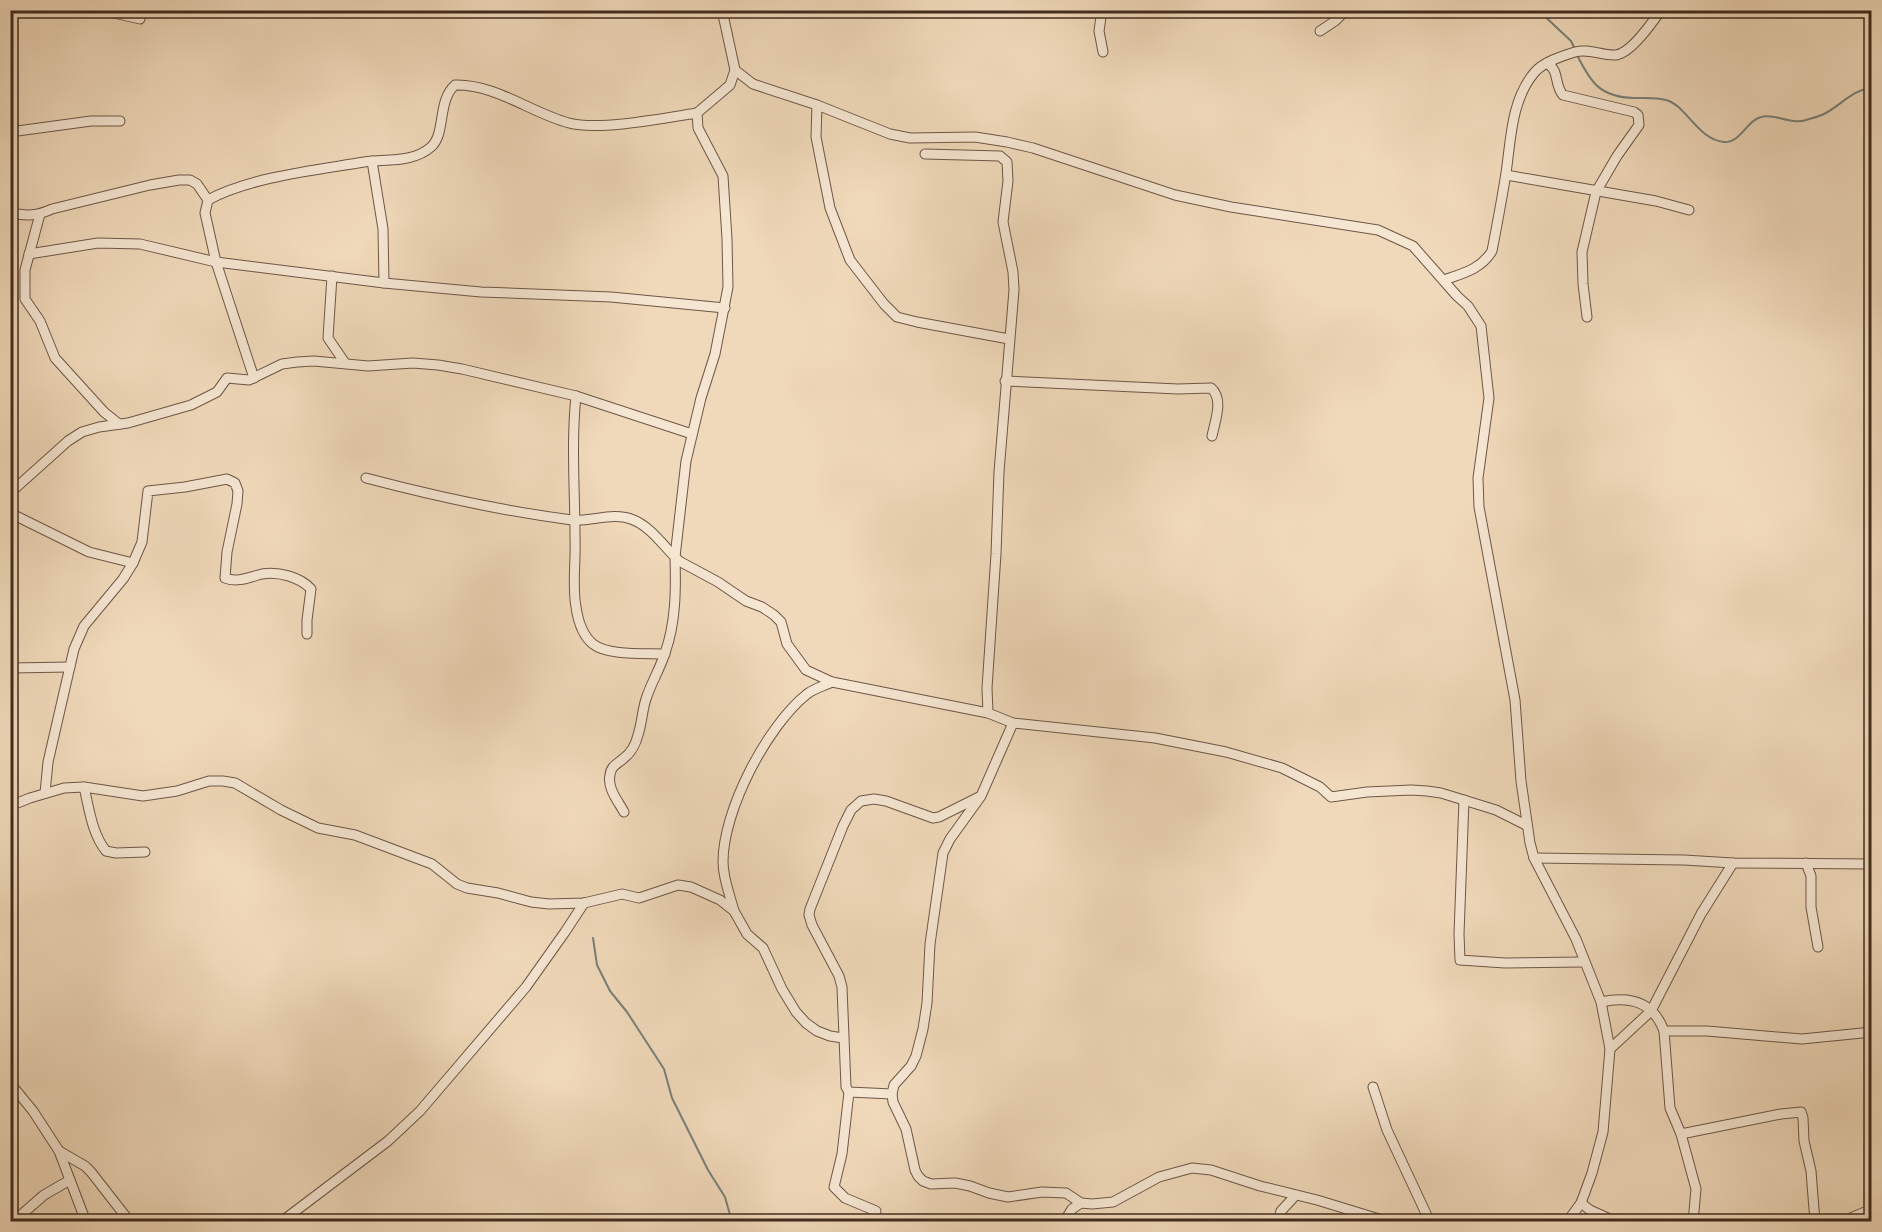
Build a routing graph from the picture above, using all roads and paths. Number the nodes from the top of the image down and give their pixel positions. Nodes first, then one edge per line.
1 (101, 10) edge
2 (722, 10) edge
3 (1102, 10) edge
4 (1661, 10) edge
5 (1341, 12) edge
6 (140, 19) dead end
7 (1320, 31) dead end
8 (1104, 52) dead end
9 (1546, 63) junction
10 (735, 70) junction
11 (817, 105) junction
12 (697, 113) junction
13 (120, 121) dead end
14 (10, 132) edge
15 (925, 154) dead end
16 (372, 161) junction
17 (1506, 176) junction
18 (1596, 192) junction
19 (208, 200) junction
20 (1689, 210) dead end
21 (10, 213) edge
22 (40, 214) junction
23 (29, 254) junction
24 (216, 262) junction
25 (332, 276) junction
26 (1444, 280) junction
27 (384, 284) junction
28 (725, 308) junction
29 (1587, 317) dead end
30 (1009, 339) junction
31 (345, 363) junction
32 (254, 378) junction
33 (1005, 381) junction
34 (576, 396) junction
35 (118, 424) junction
36 (692, 434) junction
37 (1212, 436) dead end
38 (366, 478) dead end
39 (10, 493) edge
40 (10, 513) edge
41 (575, 520) junction
42 (675, 557) junction
43 (133, 563) junction
44 (307, 634) dead end
45 (665, 654) junction
46 (70, 667) junction
47 (10, 668) edge
48 (832, 682) junction
49 (988, 713) junction
50 (1013, 723) junction
51 (84, 788) junction
52 (45, 793) junction
53 (981, 796) junction
54 (1464, 800) junction
55 (10, 806) edge
56 (624, 812) dead end
57 (1526, 825) junction
58 (145, 852) dead end
59 (1534, 858) junction
60 (1733, 863) junction
61 (1806, 863) junction
62 (1872, 864) edge
63 (584, 903) junction
64 (734, 911) junction
65 (1818, 946) dead end
66 (1584, 962) junction
67 (1601, 1002) junction
68 (1651, 1011) junction
69 (1664, 1031) junction
70 (1872, 1032) edge
71 (843, 1038) junction
72 (1610, 1049) junction
73 (10, 1083) edge
74 (1373, 1087) dead end
75 (849, 1092) junction
76 (892, 1094) junction
77 (1681, 1134) junction
78 (59, 1151) junction
79 (70, 1180) junction
80 (1294, 1196) junction
81 (1081, 1203) junction
82 (1581, 1203) junction
83 (1872, 1209) edge
84 (876, 1211) dead end
85 (13, 1221) edge
86 (86, 1221) edge
87 (130, 1221) edge
88 (281, 1221) edge
89 (1064, 1221) edge
90 (1278, 1221) edge
91 (1389, 1221) edge
92 (1430, 1221) edge
93 (1567, 1221) edge
94 (1676, 1221) edge
95 (1693, 1221) edge
96 (1815, 1221) edge
97 (1841, 1221) edge

1 - 6 street
2 - 10 street
3 - 8 street
4 - 9 street
5 - 7 street
9 - 17 street
9 - 18 street
10 - 11 street
10 - 12 street
11 - 26 street
11 - 30 street
12 - 16 street
12 - 28 street
13 - 14 street
15 - 30 street
16 - 19 street
16 - 27 street
17 - 18 street
17 - 26 street
18 - 20 street
18 - 29 street
19 - 22 street
19 - 24 street
21 - 22 street
22 - 23 street
23 - 24 street
23 - 35 street
24 - 25 street
24 - 32 street
25 - 27 street
25 - 31 street
26 - 57 street
27 - 28 street
28 - 36 street
30 - 33 street
31 - 32 street
31 - 34 street
32 - 35 street
33 - 37 street
33 - 49 street
34 - 36 street
34 - 41 street
35 - 39 street
36 - 42 street
38 - 41 street
40 - 43 street
41 - 42 street
41 - 45 street
42 - 45 street
42 - 48 street
43 - 44 street
43 - 46 street
45 - 56 street
46 - 47 street
46 - 52 street
48 - 49 street
48 - 64 street
49 - 50 street
50 - 53 street
50 - 54 street
51 - 52 street
51 - 58 street
51 - 63 street
52 - 55 street
53 - 71 street
53 - 76 street
54 - 57 street
54 - 66 street
57 - 59 street
59 - 60 street
59 - 66 street
60 - 61 street
60 - 68 street
61 - 62 street
61 - 65 street
63 - 64 street
63 - 88 street
64 - 71 street
66 - 67 street
67 - 68 street
67 - 72 street
68 - 69 street
68 - 72 street
69 - 70 street
69 - 77 street
71 - 75 street
72 - 82 street
73 - 78 street
74 - 92 street
75 - 76 street
75 - 84 street
76 - 81 street
77 - 95 street
77 - 96 street
78 - 79 street
78 - 87 street
79 - 85 street
79 - 86 street
80 - 81 street
80 - 90 street
80 - 91 street
81 - 89 street
82 - 93 street
82 - 94 street
83 - 97 street

